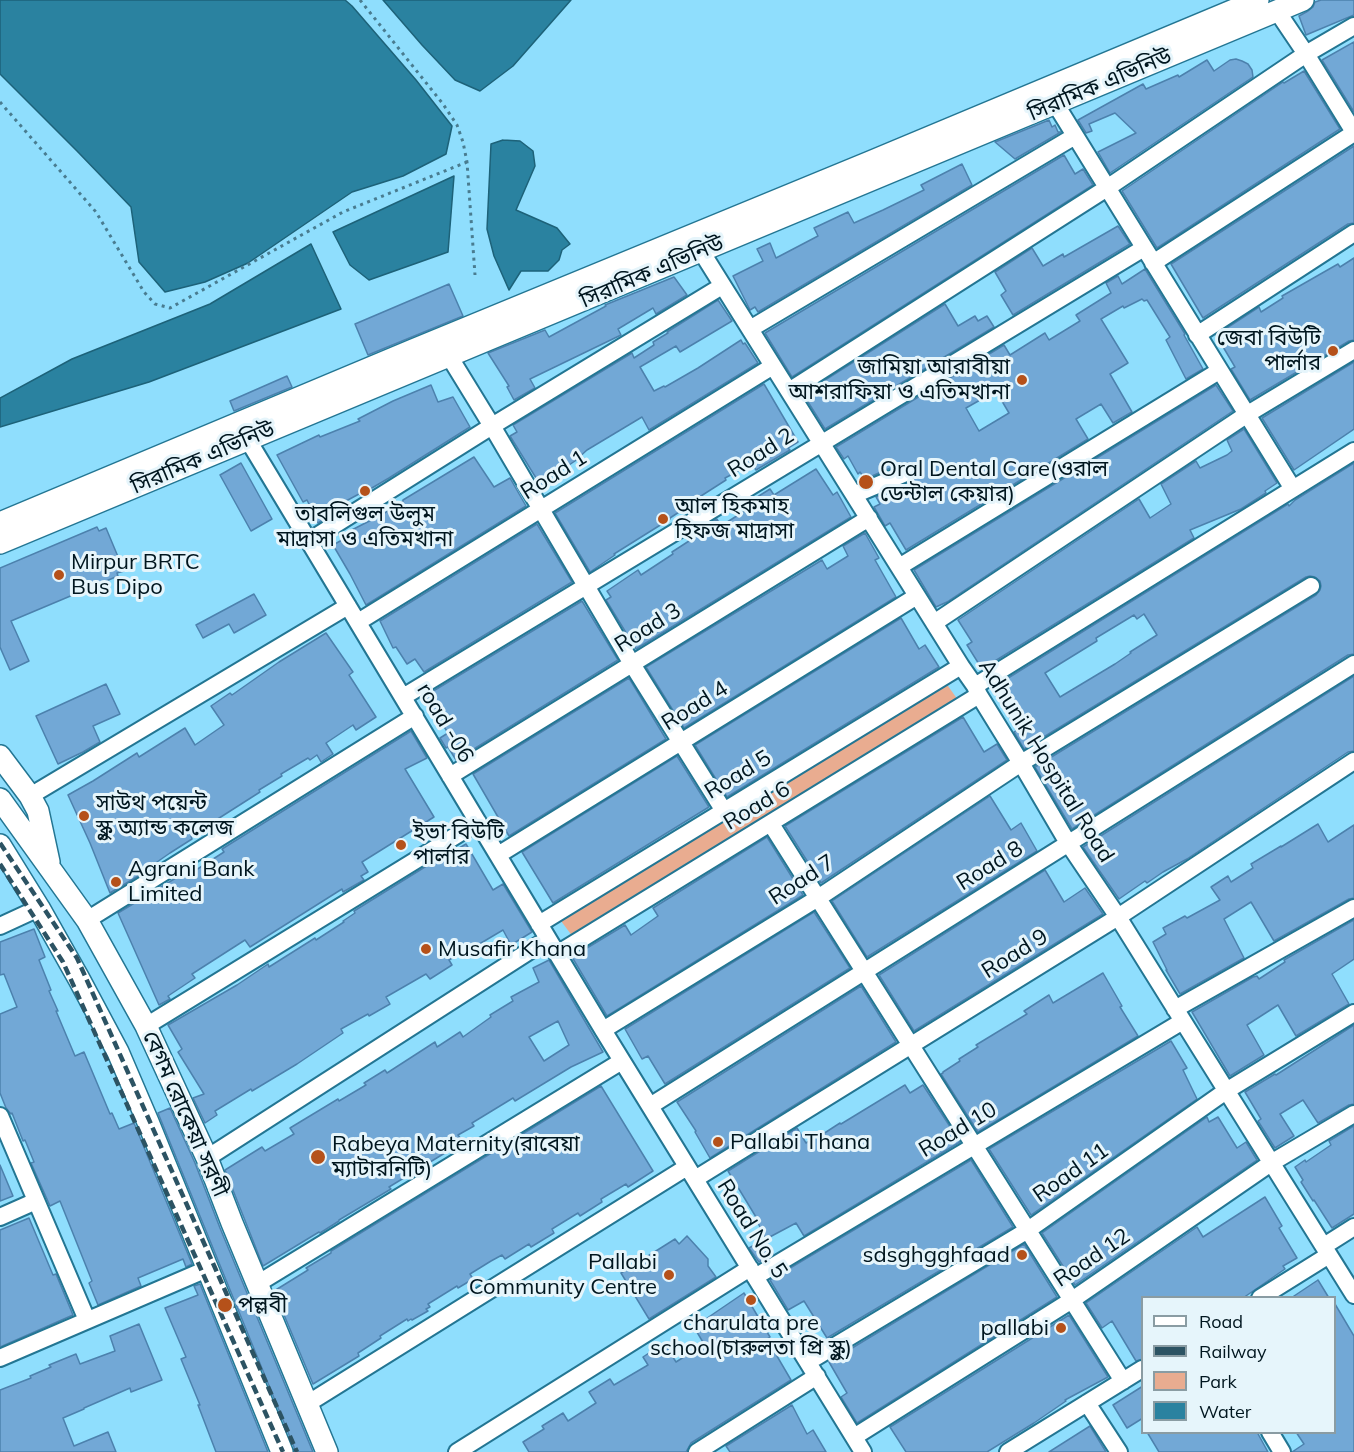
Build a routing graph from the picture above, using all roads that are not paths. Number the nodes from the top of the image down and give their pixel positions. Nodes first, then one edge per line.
1 (1258, 0) edge
2 (1303, 0) edge
3 (1277, 11) junction
4 (1354, 26) edge
5 (1306, 54) junction
6 (1055, 103) junction
7 (1354, 132) edge
8 (1075, 136) junction
9 (1107, 188) junction
10 (1354, 233) edge
11 (701, 251) junction
12 (1148, 256) junction
13 (722, 286) junction
14 (750, 329) junction
15 (1197, 335) junction
16 (1354, 350) edge
17 (448, 356) junction
18 (773, 366) junction
19 (1219, 371) junction
20 (789, 391) junction
21 (1246, 415) junction
22 (492, 426) junction
23 (248, 440) junction
24 (821, 443) junction
25 (1354, 451) edge
26 (906, 473) dead end
27 (1293, 489) junction
28 (854, 495) junction
29 (540, 510) junction
30 (869, 518) junction
31 (2, 533) edge
32 (309, 540) junction
33 (899, 567) junction
34 (1311, 586) dead end
35 (586, 587) junction
36 (917, 596) junction
37 (348, 606) junction
38 (358, 622) junction
39 (934, 623) junction
40 (632, 664) junction
41 (1354, 664) edge
42 (961, 666) junction
43 (977, 691) junction
44 (403, 697) junction
45 (415, 716) junction
46 (680, 742) junction
47 (0, 756) edge
48 (1354, 761) edge
49 (1021, 762) junction
50 (450, 776) junction
51 (30, 796) junction
52 (0, 799) edge
53 (724, 811) junction
54 (478, 822) junction
55 (771, 824) junction
56 (1068, 843) junction
57 (0, 845) edge
58 (498, 855) junction
59 (50, 869) junction
60 (68, 894) junction
61 (818, 898) junction
62 (39, 908) junction
63 (1354, 908) edge
64 (1118, 917) junction
65 (87, 920) junction
66 (539, 924) junction
67 (0, 926) edge
68 (548, 939) junction
69 (557, 954) junction
70 (864, 972) junction
71 (1354, 1012) edge
72 (1179, 1015) junction
73 (146, 1026) junction
74 (603, 1030) junction
75 (911, 1045) junction
76 (622, 1061) junction
77 (1226, 1091) junction
78 (650, 1106) junction
79 (1354, 1114) edge
80 (0, 1116) edge
81 (974, 1146) junction
82 (207, 1158) junction
83 (1271, 1163) junction
84 (691, 1173) junction
85 (36, 1201) junction
86 (0, 1217) edge
87 (1354, 1227) edge
88 (1028, 1230) junction
89 (1326, 1250) junction
90 (207, 1269) junction
91 (753, 1273) junction
92 (257, 1284) junction
93 (1354, 1295) edge
94 (1263, 1296) edge
95 (1072, 1300) junction
96 (87, 1320) junction
97 (0, 1358) edge
98 (812, 1369) junction
99 (1141, 1370) edge
100 (1123, 1381) junction
101 (1087, 1403) junction
102 (307, 1404) junction
103 (1271, 1434) edge
104 (859, 1445) edge
105 (719, 1446) edge
106 (282, 1452) edge
107 (327, 1452) edge
108 (457, 1452) edge
109 (697, 1452) edge
110 (1008, 1452) edge
111 (1119, 1452) edge
112 (1282, 1452) edge

1 - 31 main road, সিরামিক এভিনিউ
2 - 3 main road, সিরামিক এভিনিউ
3 - 5 street
3 - 6 main road, সিরামিক এভিনিউ
4 - 5 street
5 - 7 street
5 - 9 street
6 - 8 street
6 - 11 main road, সিরামিক এভিনিউ
7 - 12 street, Road 2
8 - 9 street
8 - 14 street
9 - 12 street
9 - 20 street
10 - 15 street
11 - 13 street, Adhunik Hospital Road
11 - 17 main road, সিরামিক এভিনিউ
12 - 15 street
12 - 24 street, Road 2
13 - 14 street, Adhunik Hospital Road
13 - 22 street
14 - 18 street, Adhunik Hospital Road
15 - 19 street
16 - 21 street
17 - 22 street
17 - 23 main road, সিরামিক এভিনিউ
18 - 20 street, Adhunik Hospital Road
18 - 29 street, Road 1
19 - 21 street
19 - 33 street
20 - 24 street, Adhunik Hospital Road
21 - 27 street
21 - 39 street
22 - 29 street
22 - 32 street
23 - 31 main road, সিরামিক এভিনিউ
23 - 32 street, road -06
24 - 28 street, Adhunik Hospital Road
24 - 35 street, Road 2
25 - 27 street, Road 6
26 - 28 street
27 - 43 street, Road 6
28 - 30 street, Adhunik Hospital Road
29 - 35 street
29 - 38 street, Road 1
30 - 33 street, Adhunik Hospital Road
30 - 40 street, Road 3
32 - 37 street, road -06
33 - 36 street, Adhunik Hospital Road
34 - 49 street, Road 7
35 - 40 street
35 - 44 street, Road 2
36 - 39 street, Adhunik Hospital Road
36 - 46 street, Road 4
37 - 38 street, road -06
37 - 51 street
38 - 44 street, road -06
39 - 42 street, Adhunik Hospital Road
40 - 46 street
40 - 50 street, Road 3
41 - 56 street, Road 8
42 - 43 street, Adhunik Hospital Road
42 - 53 street, Road 5
43 - 49 street, Adhunik Hospital Road
43 - 55 street, Road 6
44 - 45 street, road -06
45 - 50 street, road -06
45 - 65 street
46 - 53 street
46 - 58 street, Road 4
47 - 51 main road
48 - 64 street, Road 9
49 - 56 street, Adhunik Hospital Road
49 - 61 street, Road 7
50 - 54 street, road -06
51 - 59 main road
52 - 59 main road, বেগম রোকেয়া সরণী
53 - 66 street, Road 5
54 - 58 street, road -06
54 - 73 street
55 - 61 street
55 - 69 street, Road 6
56 - 64 street, Adhunik Hospital Road
56 - 70 street, Road 8
57 - 62 main road, বেগম রোকেয়া সরণী
58 - 66 street, road -06
59 - 60 main road, বেগম রোকেয়া সরণী
60 - 62 main road
60 - 65 main road, বেগম রোকেয়া সরণী
61 - 70 street
61 - 74 street, Road 7
62 - 67 street
62 - 90 main road, বেগম রোকেয়া সরণী
63 - 72 street, Road 10
64 - 72 street, Adhunik Hospital Road
64 - 75 street, Road 9
65 - 73 main road, বেগম রোকেয়া সরণী
66 - 68 street, road -06
68 - 69 street, road -06
68 - 82 street
69 - 74 street, road -06
70 - 75 street
70 - 78 street, Road 8
71 - 77 street, Road 11
72 - 77 street, Adhunik Hospital Road
72 - 81 street, Road 10
73 - 82 main road, বেগম রোকেয়া সরণী
74 - 76 street, Road No. 5
75 - 81 street
75 - 84 street, Road 9
76 - 78 street, Road No. 5
76 - 92 street
77 - 83 street, Adhunik Hospital Road
77 - 88 street, Road 11
78 - 84 street, Road No. 5
79 - 83 street, Road 12
80 - 85 street
81 - 88 street
81 - 91 street, Road 10
82 - 92 main road, বেগম রোকেয়া সরণী
83 - 89 street, Adhunik Hospital Road
83 - 95 street, Road 12
84 - 91 street, Road No. 5
84 - 102 street
85 - 86 street
85 - 96 street
87 - 89 street
88 - 95 street
88 - 98 street, Road 11
89 - 93 street, Adhunik Hospital Road
89 - 94 street
90 - 96 street
90 - 106 main road, বেগম রোকেয়া সরণী
91 - 98 street, Road No. 5
91 - 108 street
92 - 102 main road, বেগম রোকেয়া সরণী
95 - 100 street
95 - 104 street, Road 12
96 - 97 street
98 - 104 street, Road No. 5
98 - 105 street
99 - 100 street
100 - 101 street
101 - 110 street
101 - 111 street
102 - 107 main road, বেগম রোকেয়া সরণী
103 - 112 street
105 - 109 street

